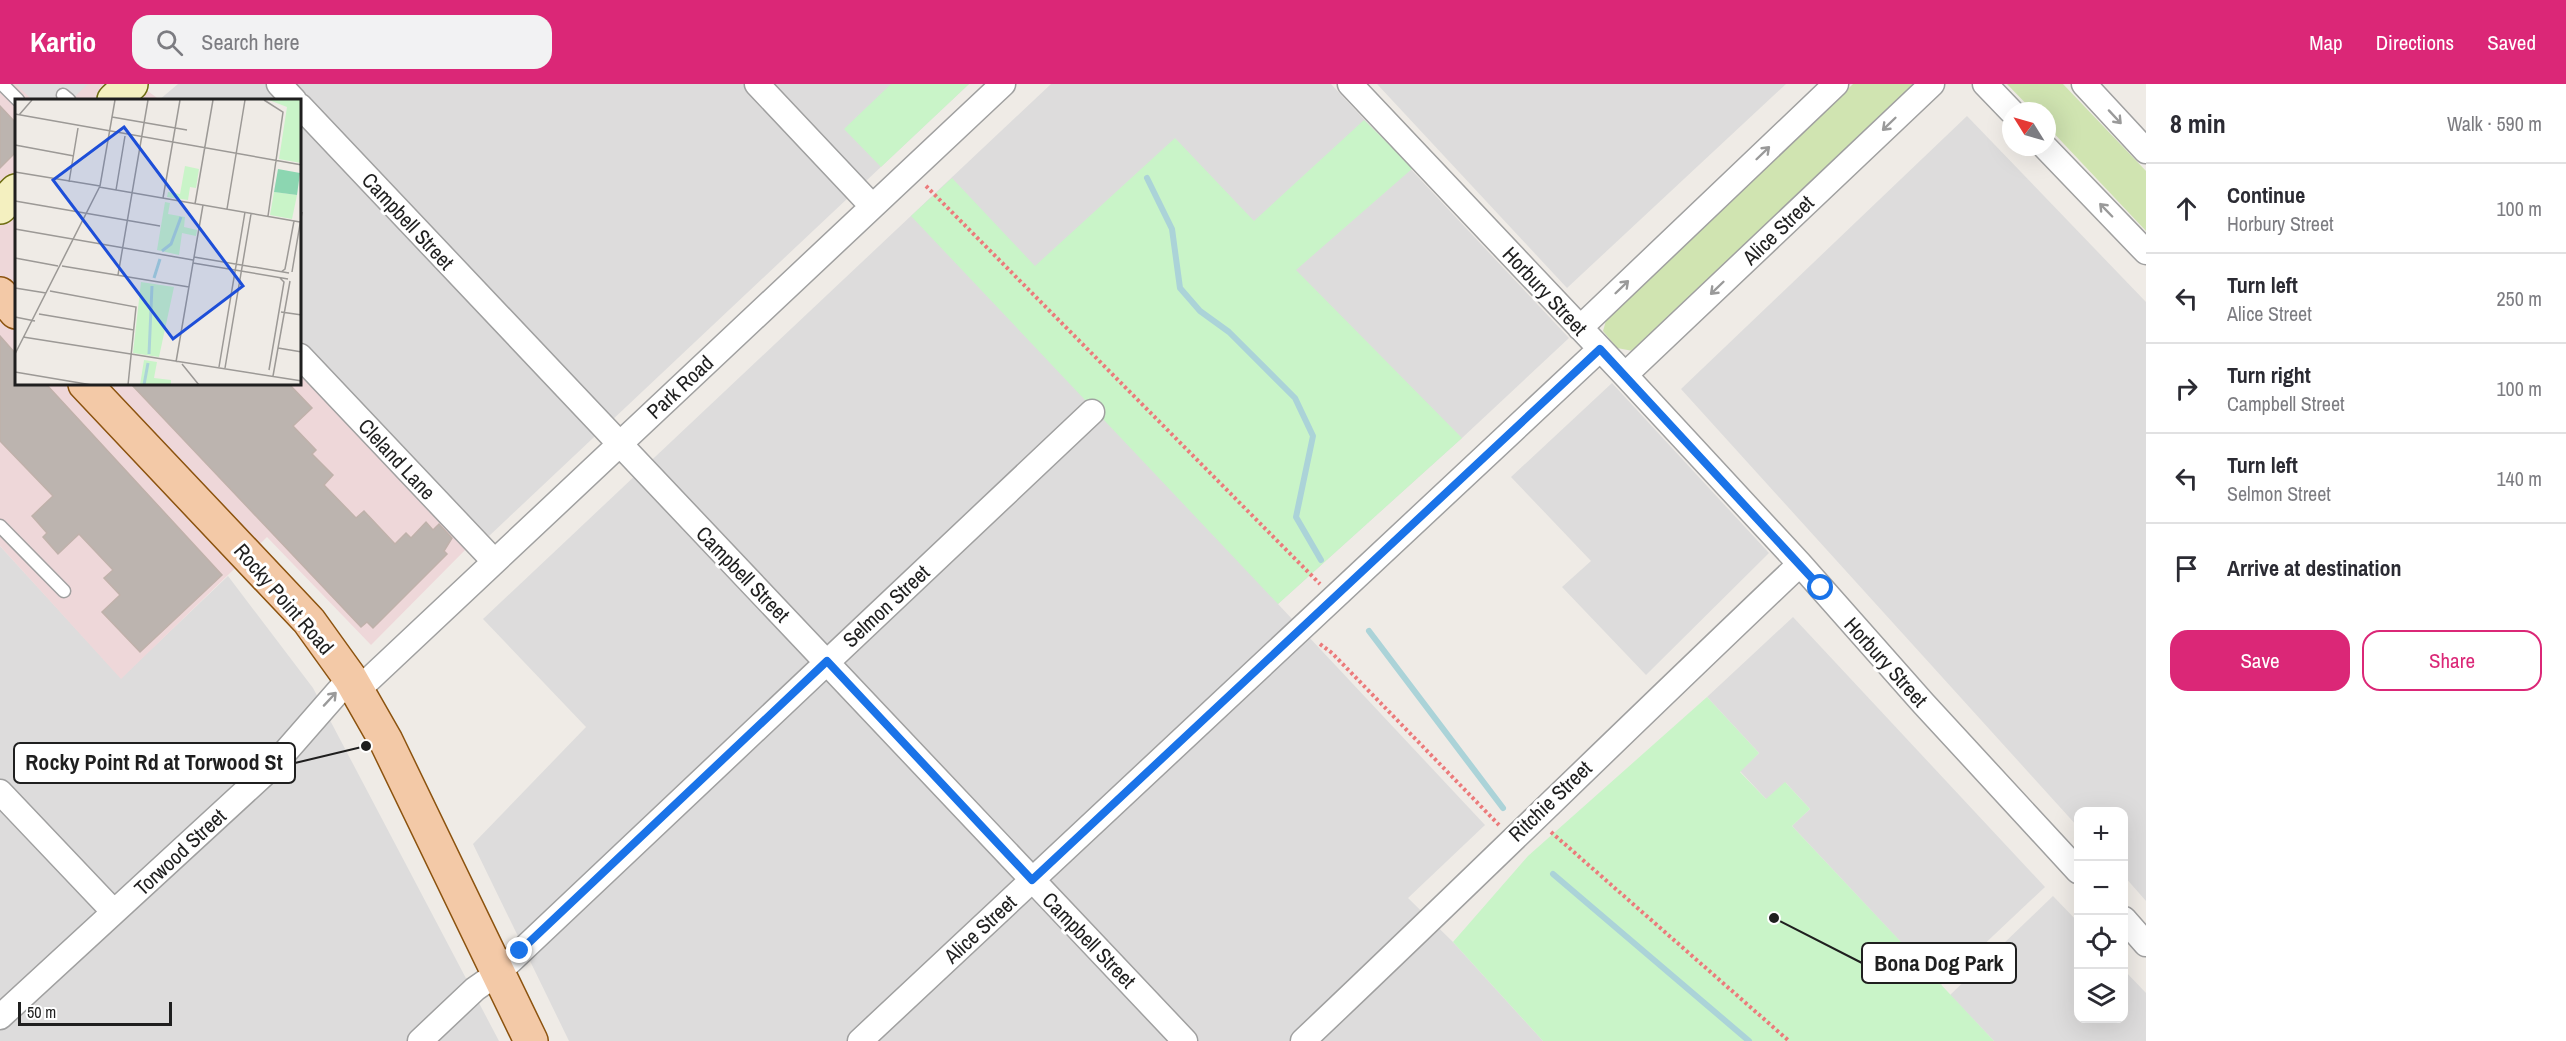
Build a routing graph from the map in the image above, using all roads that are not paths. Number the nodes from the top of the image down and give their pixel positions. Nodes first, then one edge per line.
1 (2, 84) edge
2 (131, 84) edge
3 (279, 84) edge
4 (757, 84) edge
5 (1004, 84) edge
6 (1350, 84) edge
7 (1836, 84) edge
8 (1932, 84) edge
9 (1985, 84) edge
10 (2084, 84) edge
11 (17, 99) edge
12 (115, 99) edge
13 (293, 99) edge
14 (2002, 102) edge
15 (302, 108) edge
16 (2146, 151) edge
17 (2054, 156) edge
18 (15, 192) edge
19 (872, 206) junction
20 (0, 207) edge
21 (2146, 252) edge
22 (0, 294) edge
23 (15, 311) edge
24 (1580, 328) junction
25 (1600, 349) junction
26 (302, 358) edge
27 (1625, 375) junction
28 (87, 386) edge
29 (1092, 412) dead end
30 (619, 445) junction
31 (0, 526) edge
32 (494, 561) junction
33 (1800, 564) junction
34 (64, 591) dead end
35 (827, 661) junction
36 (354, 684) junction
37 (0, 792) edge
38 (2074, 866) edge
39 (1032, 880) junction
40 (114, 912) junction
41 (2128, 924) edge
42 (2146, 944) edge
43 (498, 973) junction
44 (0, 1017) edge
45 (420, 1041) edge
46 (531, 1041) edge
47 (860, 1041) edge
48 (1185, 1041) edge
49 (1303, 1041) edge

1 - 11 lane
2 - 12 main road
3 - 13 street
4 - 19 street
5 - 19 street, Park Road
6 - 24 street, Horbury Street
24 -> 7 street
8 -> 27 street, Alice Street
9 - 14 street
10 -> 16 street
15 - 30 street, Campbell Street
21 -> 17 street
18 - 20 main road
19 - 30 street, Park Road
22 - 23 main road
24 - 25 street, Horbury Street
25 - 27 street, Horbury Street
25 - 39 street, Alice Street
26 - 32 street, Cleland Lane
27 - 33 street, Horbury Street
28 - 36 main road, Rocky Point Road
29 - 35 street, Selmon Street
30 - 32 street, Park Road
30 - 35 street, Campbell Street
31 - 34 lane
32 - 36 street, Park Road
33 - 38 street, Horbury Street
33 - 49 street, Ritchie Street
35 - 39 street, Campbell Street
35 - 43 street, Selmon Street
40 -> 36 street, Torwood Street
36 - 43 main road, Rocky Point Road
37 - 40 street
39 - 47 street, Alice Street
39 - 48 street, Campbell Street
40 - 44 street, Torwood Street
41 - 42 street
43 - 45 street, Selmon Street
43 - 46 main road, Rocky Point Road

